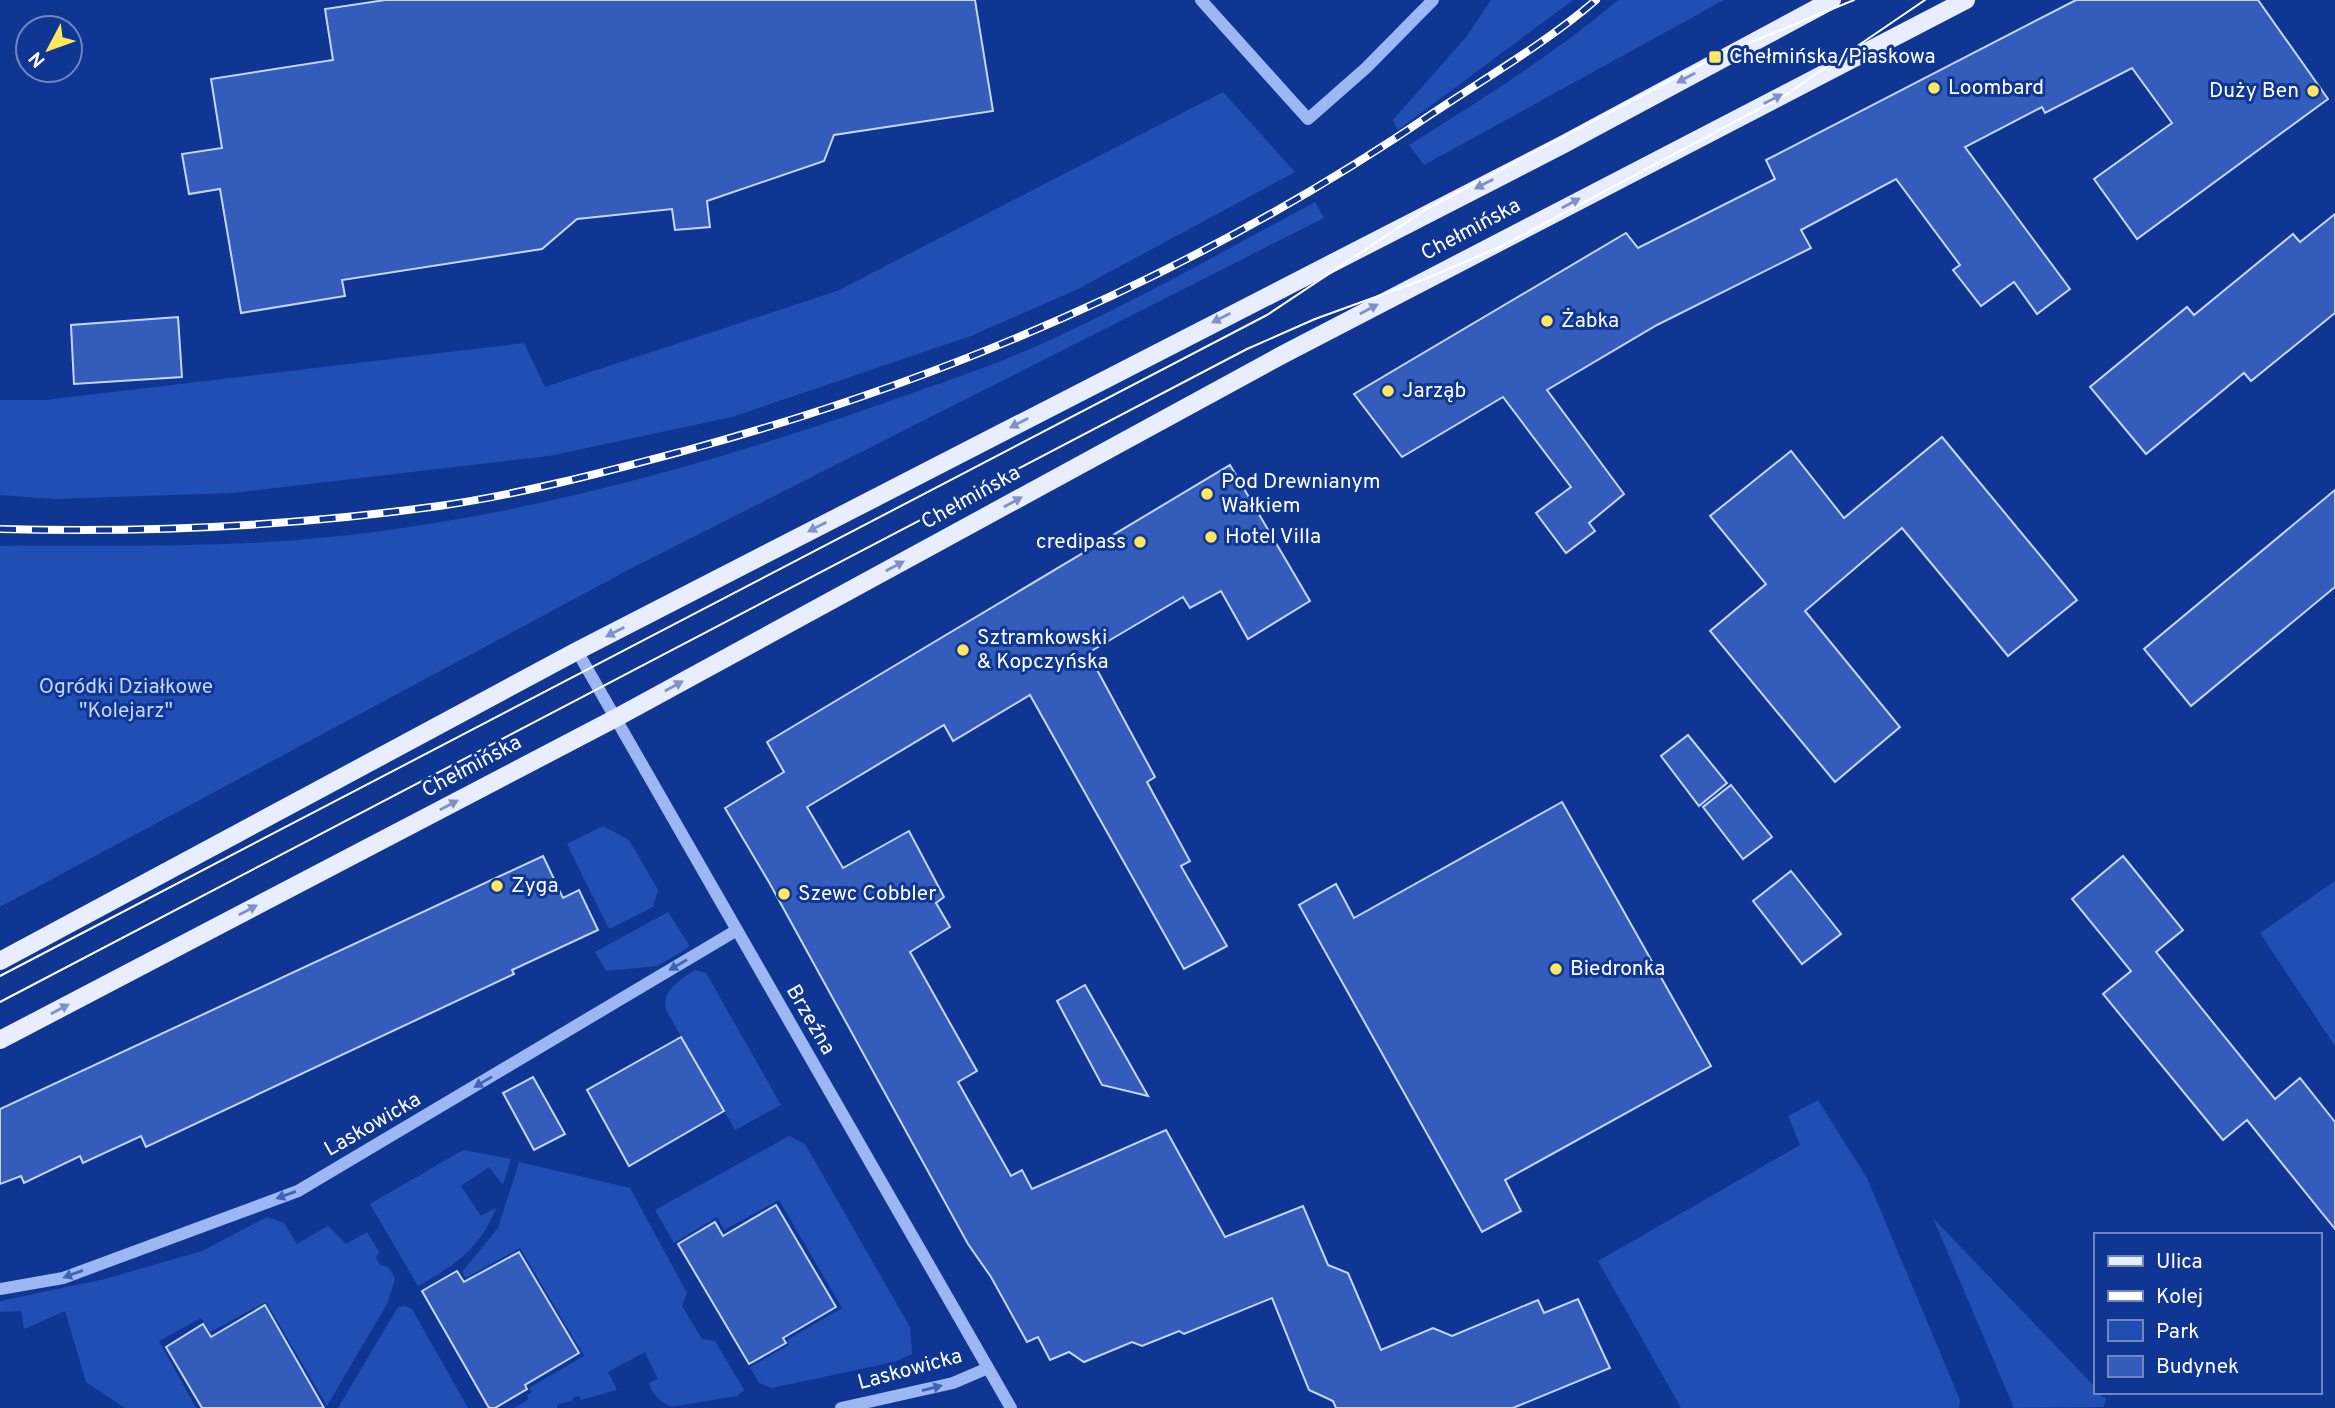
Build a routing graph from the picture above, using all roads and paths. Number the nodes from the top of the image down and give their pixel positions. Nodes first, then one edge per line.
1 (1201, 0) edge
2 (1433, 0) edge
3 (1832, 0) edge
4 (1966, 0) edge
5 (577, 651) junction
6 (614, 719) junction
7 (737, 930) junction
8 (0, 961) edge
9 (0, 1041) edge
10 (0, 1289) edge
11 (988, 1368) junction
12 (841, 1408) edge
13 (1011, 1408) edge

1 - 2 street
3 -> 5 main road, Chełmińska
6 -> 4 main road, Chełmińska
5 - 6 street, Brzeźna
5 - 8 main road, Chełmińska
6 - 7 street, Brzeźna
9 -> 6 main road, Chełmińska
7 -> 10 street, Laskowicka
7 - 11 street, Brzeźna
12 -> 11 street, Laskowicka
11 - 13 street, Brzeźna

